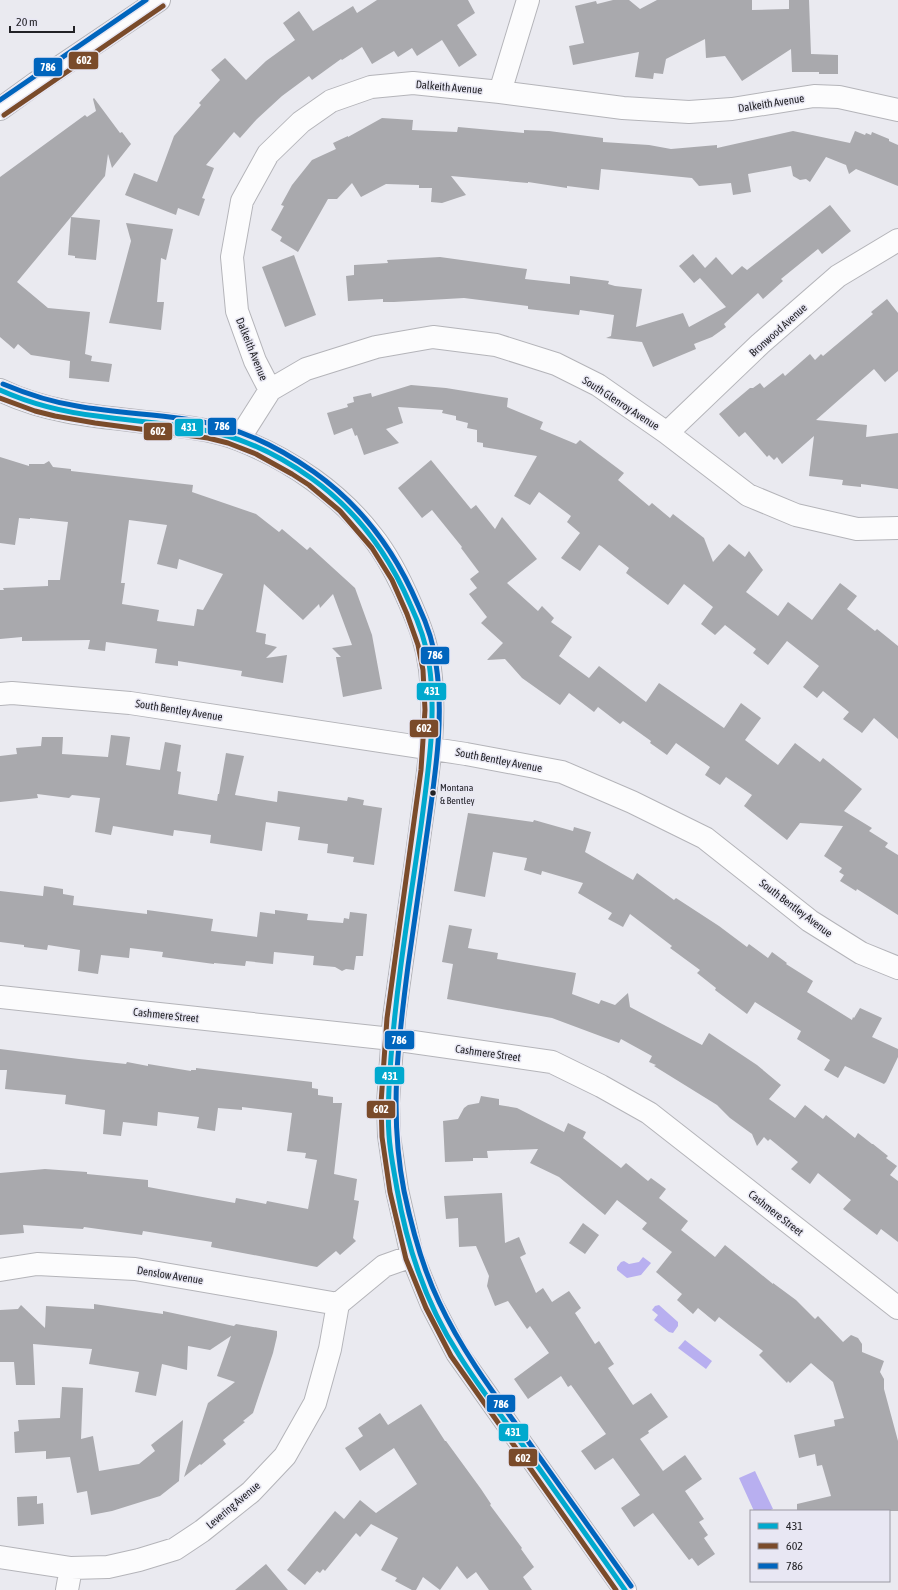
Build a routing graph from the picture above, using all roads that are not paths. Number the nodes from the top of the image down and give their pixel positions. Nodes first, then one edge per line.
1 (159, 0) edge
2 (528, 0) edge
3 (500, 92) junction
4 (0, 109) edge
5 (898, 110) edge
6 (898, 240) edge
7 (0, 390) edge
8 (270, 390) junction
9 (668, 433) junction
10 (239, 439) junction
11 (898, 528) edge
12 (0, 694) edge
13 (432, 748) junction
14 (898, 968) edge
15 (0, 997) edge
16 (392, 1039) junction
17 (412, 1256) junction
18 (0, 1270) edge
19 (338, 1304) junction
20 (898, 1308) edge
21 (0, 1556) edge
22 (71, 1568) junction
23 (67, 1590) edge
24 (625, 1590) edge

1 - 4 street
2 - 3 street
3 - 5 street, Dalkeith Avenue
3 - 8 street, Dalkeith Avenue
6 - 9 street, Bronwood Avenue
7 - 10 street
8 - 9 street, South Glenroy Avenue
8 - 10 street, South Glenroy Avenue
9 - 11 street, South Glenroy Avenue
10 - 13 street
12 - 13 street, South Bentley Avenue
13 - 14 street, South Bentley Avenue
13 - 16 street
15 - 16 street, Cashmere Street
16 - 17 street
16 - 20 street, Cashmere Street
17 - 19 street
17 - 24 street
18 - 19 street, Denslow Avenue
19 - 22 street, Levering Avenue
21 - 22 street, Levering Avenue
22 - 23 street

